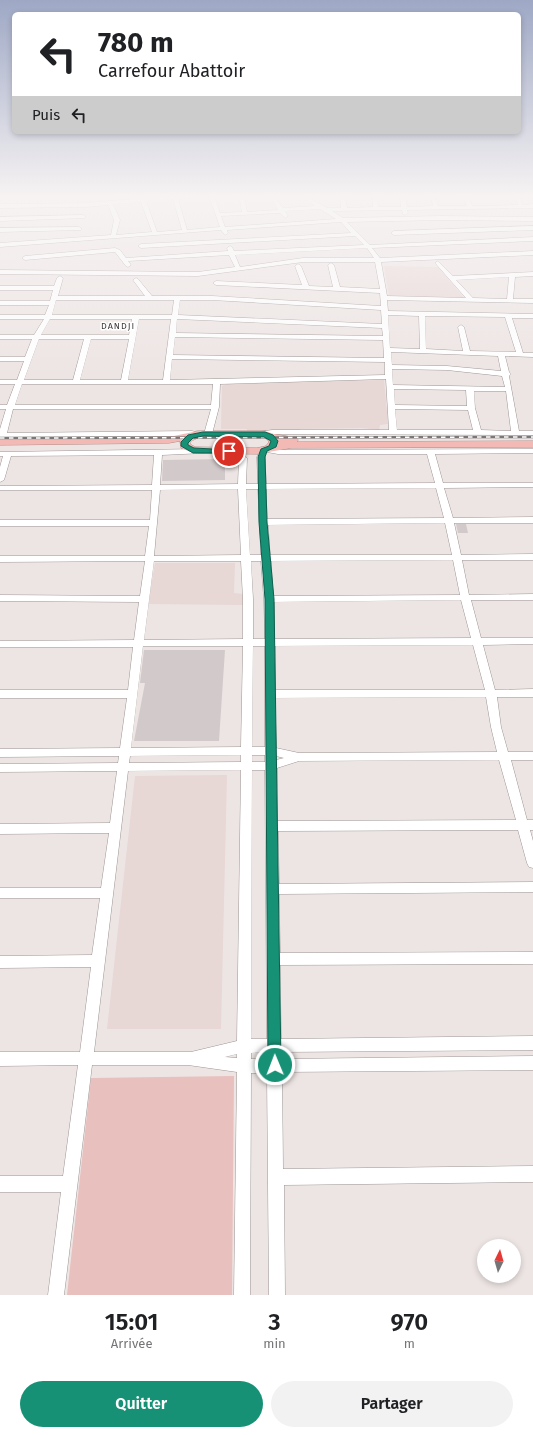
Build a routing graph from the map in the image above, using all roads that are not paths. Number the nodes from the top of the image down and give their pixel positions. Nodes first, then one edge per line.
1 (52, 256) edge
2 (60, 256) edge
3 (122, 256) edge
4 (188, 256) edge
5 (233, 256) edge
6 (375, 256) edge
7 (501, 256) edge
8 (516, 256) edge
9 (25, 258) joint
10 (124, 260) junction
11 (378, 262) junction
12 (438, 263) junction
13 (331, 265) junction
14 (237, 266) junction
15 (298, 266) junction
16 (0, 271) edge
17 (25, 271) junction
18 (133, 272) junction
19 (60, 274) junction
20 (512, 274) junction
21 (533, 274) edge
22 (0, 276) edge
23 (452, 278) junction
24 (136, 280) junction
25 (306, 287) junction
26 (0, 288) edge
27 (57, 288) junction
28 (214, 288) junction
29 (337, 289) junction
30 (384, 294) junction
31 (150, 298) junction
32 (177, 298) junction
33 (53, 300) junction
34 (471, 300) junction
35 (510, 300) junction
36 (533, 301) edge
37 (0, 303) edge
38 (384, 310) junction
39 (422, 314) junction
40 (508, 316) junction
41 (533, 316) edge
42 (0, 317) edge
43 (48, 317) junction
44 (136, 317) junction
45 (174, 317) junction
46 (385, 326) junction
47 (461, 327) dead end
48 (172, 335) junction
49 (0, 337) edge
50 (36, 337) junction
51 (88, 337) junction
52 (132, 337) junction
53 (387, 338) junction
54 (388, 350) junction
55 (424, 351) junction
56 (467, 353) junction
57 (501, 354) junction
58 (520, 355) junction
59 (533, 355) edge
60 (169, 357) junction
61 (0, 359) edge
62 (28, 359) junction
63 (389, 363) junction
64 (506, 374) junction
65 (389, 377) junction
66 (0, 382) edge
67 (20, 382) junction
68 (76, 382) junction
69 (124, 382) junction
70 (166, 382) junction
71 (217, 382) junction
72 (389, 387) junction
73 (470, 389) junction
74 (509, 390) junction
75 (0, 407) edge
76 (10, 407) junction
77 (215, 407) junction
78 (391, 407) junction
79 (470, 408) junction
80 (392, 433) junction
81 (478, 433) junction
82 (515, 433) junction
83 (533, 433) edge
84 (199, 435) junction
85 (267, 436) junction
86 (1, 437) edge
87 (533, 439) edge
88 (533, 444) edge
89 (189, 449) junction
90 (267, 449) junction
91 (201, 451) junction
92 (229, 451) junction
93 (430, 451) junction
94 (533, 451) edge
95 (3, 452) edge
96 (158, 452) junction
97 (0, 480) edge
98 (533, 485) edge
99 (242, 486) junction
100 (262, 486) junction
101 (439, 486) junction
102 (0, 488) edge
103 (156, 488) junction
104 (449, 520) junction
105 (533, 520) edge
106 (263, 522) junction
107 (0, 523) edge
108 (154, 523) junction
109 (456, 557) junction
110 (533, 557) edge
111 (246, 558) junction
112 (266, 558) junction
113 (0, 559) edge
114 (149, 559) junction
115 (465, 597) junction
116 (533, 597) edge
117 (0, 598) edge
118 (144, 598) junction
119 (270, 599) junction
120 (477, 641) junction
121 (533, 641) edge
122 (138, 643) junction
123 (248, 643) junction
124 (270, 643) junction
125 (0, 644) edge
126 (491, 693) junction
127 (533, 693) edge
128 (0, 694) edge
129 (132, 694) junction
130 (270, 694) junction
131 (247, 751) junction
132 (271, 751) junction
133 (0, 752) edge
134 (125, 752) junction
135 (505, 756) junction
136 (533, 756) edge
137 (299, 757) junction
138 (271, 766) junction
139 (247, 767) junction
140 (0, 768) edge
141 (123, 768) junction
142 (528, 825) edge
143 (272, 826) junction
144 (115, 828) junction
145 (0, 829) edge
146 (533, 863) edge
147 (533, 887) edge
148 (273, 889) junction
149 (0, 893) edge
150 (107, 893) junction
151 (533, 958) edge
152 (274, 960) junction
153 (98, 961) junction
154 (0, 962) edge
155 (533, 1043) edge
156 (244, 1046) junction
157 (275, 1046) junction
158 (86, 1058) junction
159 (188, 1058) junction
160 (0, 1059) edge
161 (533, 1063) edge
162 (275, 1065) junction
163 (244, 1066) junction
164 (533, 1174) edge
165 (276, 1177) junction
166 (0, 1184) edge
167 (70, 1184) junction
168 (56, 1295) edge
169 (242, 1295) edge
170 (277, 1295) edge

1 - 9 street
2 - 19 street
3 - 10 street
4 - 10 street
5 - 14 street
6 - 11 street
7 - 11 street
8 - 12 street
9 - 17 street
10 - 18 street
11 - 12 street
11 - 13 street
11 - 14 street
11 - 16 street
11 - 22 street
11 - 30 street
12 - 23 street
13 - 15 street
13 - 29 street
14 - 18 street
15 - 25 street
15 - 28 street
16 - 17 street
17 - 19 street
18 - 19 street
19 - 22 street
19 - 24 street
19 - 27 street
20 - 21 street
20 - 23 street
20 - 35 street
23 - 34 street
24 - 28 street
24 - 31 street
25 - 28 street
25 - 29 street
26 - 27 street
27 - 33 street
28 - 32 street
28 - 38 street
29 - 30 street
30 - 34 street
30 - 38 street
31 - 32 street
31 - 33 street
32 - 45 street
33 - 37 street
33 - 43 street
34 - 35 street
35 - 36 street
38 - 39 street
38 - 46 street
39 - 40 street
39 - 55 street
40 - 41 street
40 - 58 street
42 - 43 street
43 - 44 street
43 - 50 street
44 - 45 street
44 - 52 street
45 - 46 street
45 - 48 street
46 - 53 street
47 - 56 street
48 - 53 street
48 - 60 street
49 - 50 street
50 - 51 street
50 - 62 street
51 - 52 street
51 - 68 street
52 - 69 street
53 - 54 street
54 - 55 street
54 - 63 street
55 - 56 street
56 - 57 street
57 - 58 street
57 - 64 street
58 - 59 street
60 - 63 street
60 - 70 street
61 - 62 street
62 - 67 street
63 - 64 street
63 - 65 street
64 - 74 street
65 - 71 street
65 - 72 street
66 - 67 street
67 - 68 street
67 - 76 street
68 - 69 street
69 - 70 street
70 - 71 street
71 - 77 street
72 - 73 street
72 - 78 street
73 - 74 street
73 - 79 street
74 - 82 street
75 - 76 street
76 - 77 street
76 - 86 street
77 - 84 street
78 - 79 street
78 - 80 street
79 - 81 street
80 - 81 street
80 - 85 street
81 - 82 street
82 - 83 street
84 - 85 highway
84 - 86 highway
84 - 89 highway
85 - 87 highway
85 - 90 highway
88 - 90 highway
89 - 91 highway
89 - 95 highway
90 - 92 highway
90 - 93 street
90 - 100 street
91 - 92 highway
91 - 96 street
92 - 99 street
93 - 94 street
93 - 101 street
95 - 96 street
95 - 97 street
96 - 103 street
98 - 101 street
99 - 100 street
99 - 103 street
99 - 111 street
100 - 101 street
100 - 106 street
101 - 104 street
102 - 103 street
103 - 108 street
104 - 105 street
104 - 106 street
104 - 109 street
106 - 112 street
107 - 108 street
108 - 114 street
109 - 110 street
109 - 112 street
109 - 115 street
111 - 112 street
111 - 114 street
111 - 123 street
112 - 119 street
113 - 114 street
114 - 118 street
115 - 116 street
115 - 119 street
115 - 120 street
117 - 118 street
118 - 122 street
119 - 124 street
120 - 121 street
120 - 124 street
120 - 126 street
122 - 123 street
122 - 125 street
122 - 129 street
123 - 124 street
123 - 131 street
124 - 130 street
126 - 127 street
126 - 130 street
126 - 135 street
128 - 129 street
129 - 134 street
130 - 132 street
131 - 132 street
131 - 134 street
131 - 139 street
132 - 137 street
132 - 138 street
133 - 134 street
134 - 141 street
135 - 136 street
135 - 137 street
135 - 142 street
137 - 138 street
138 - 139 street
138 - 143 street
139 - 141 street
139 - 156 street
140 - 141 street
141 - 144 street
142 - 143 street
142 - 146 street
143 - 148 street
144 - 145 street
144 - 150 street
147 - 148 street
148 - 152 street
149 - 150 street
150 - 153 street
151 - 152 street
152 - 157 street
153 - 154 street
153 - 158 street
155 - 157 street
156 - 157 street
156 - 159 street
156 - 163 street
157 - 162 street
158 - 159 street
158 - 160 street
158 - 167 street
159 - 163 street
161 - 162 street
162 - 163 street
162 - 165 street
163 - 169 street
164 - 165 street
165 - 170 street
166 - 167 street
167 - 168 street

